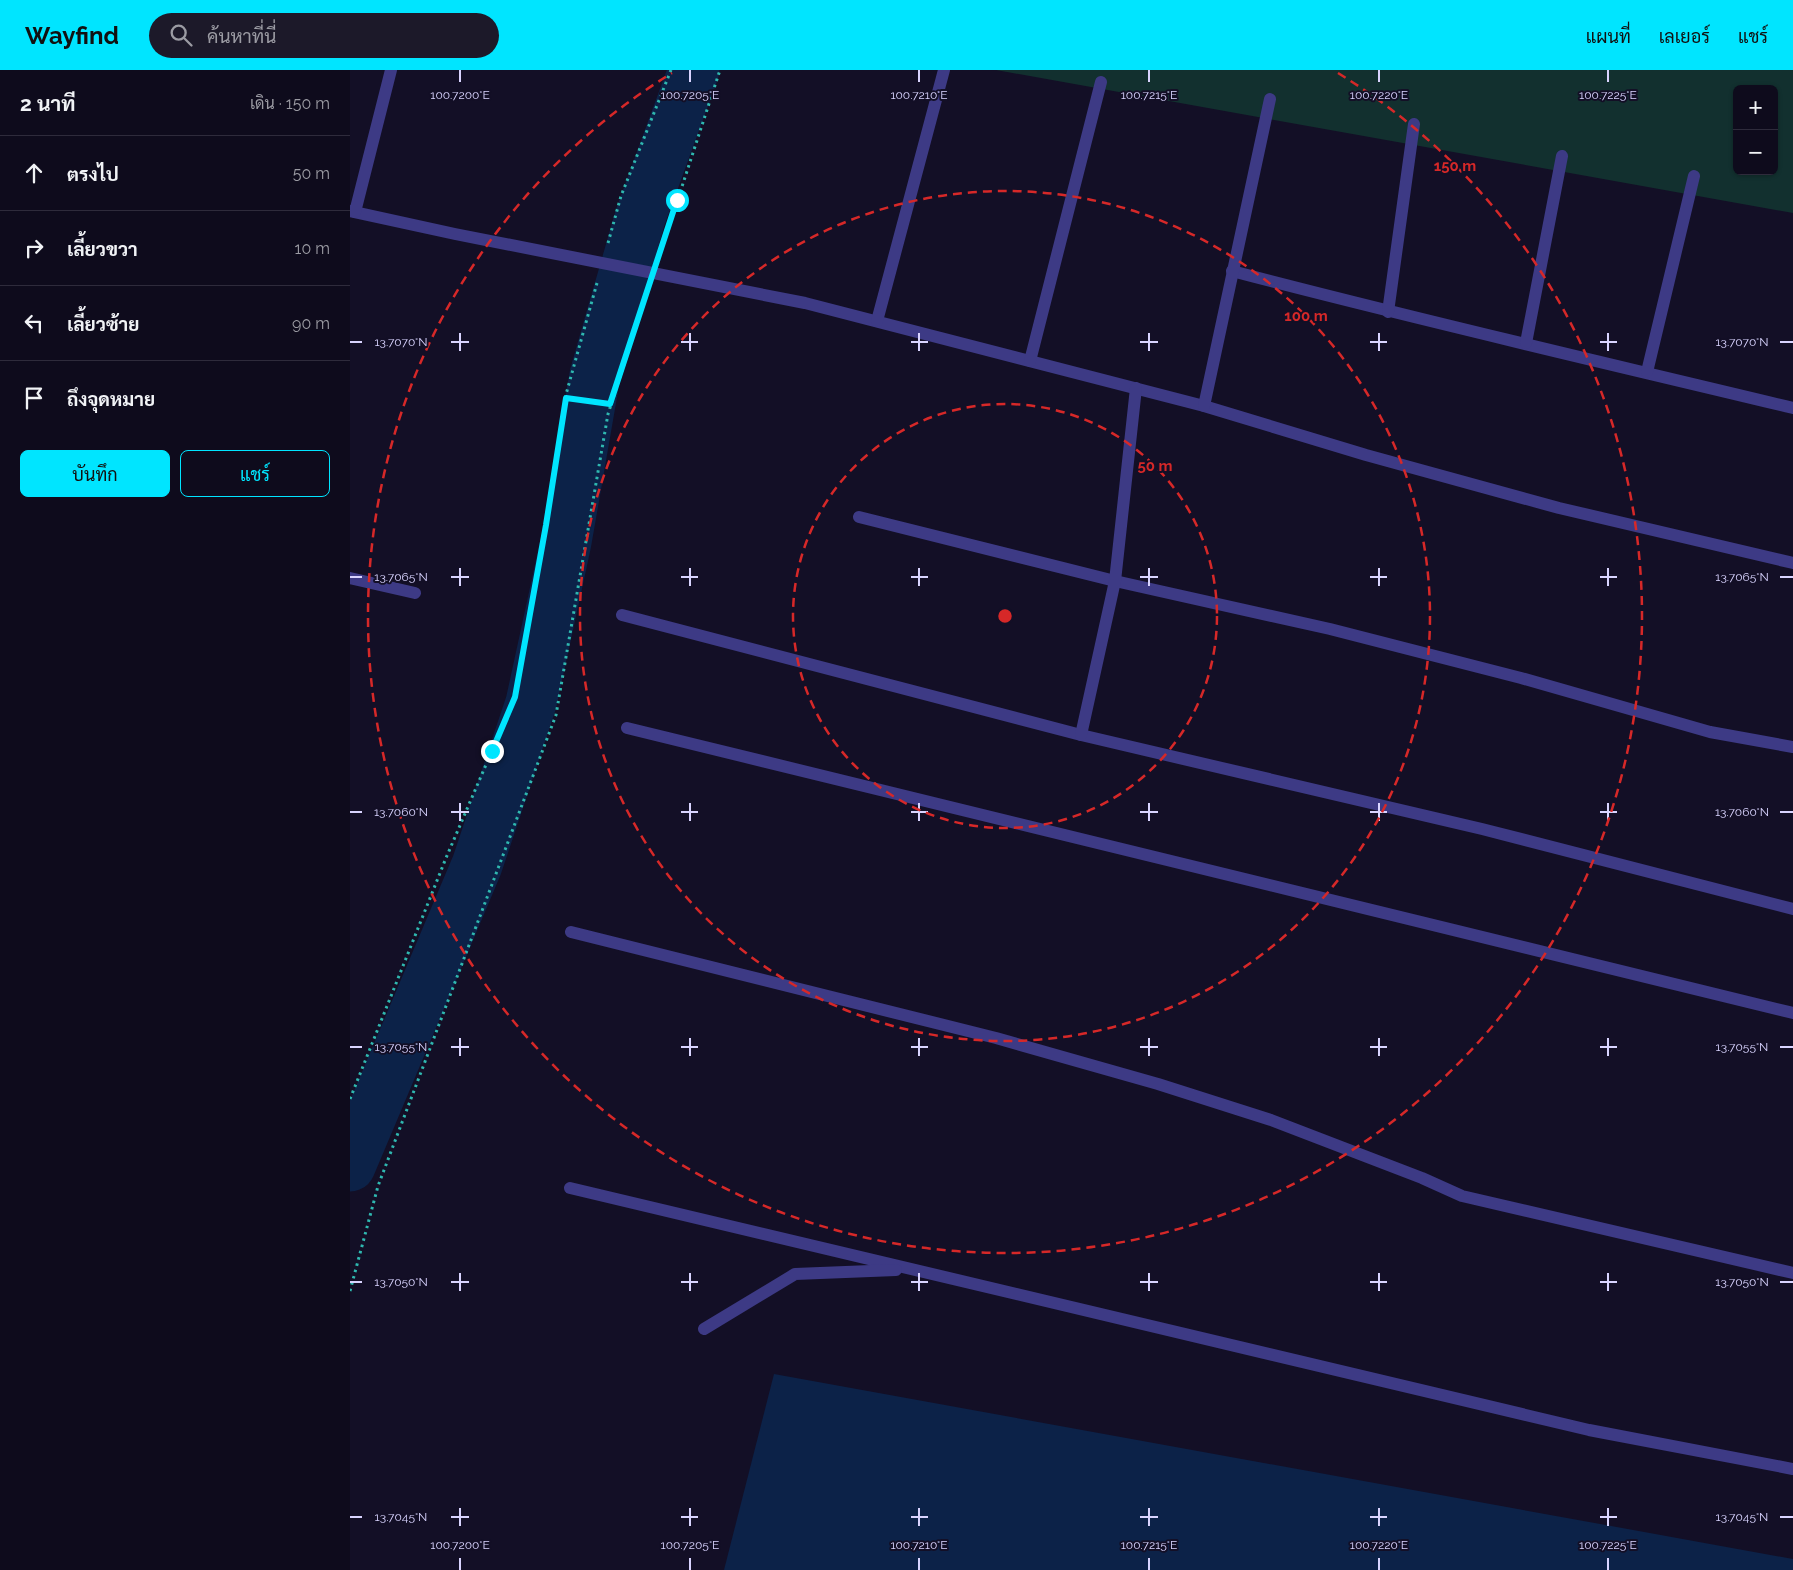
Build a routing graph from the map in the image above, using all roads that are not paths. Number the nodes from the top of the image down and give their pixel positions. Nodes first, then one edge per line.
1 (391, 70) edge
2 (944, 70) edge
3 (1101, 82) dead end
4 (1270, 99) dead end
5 (1414, 124) dead end
6 (1562, 156) dead end
7 (1694, 176) dead end
8 (353, 212) edge
9 (1232, 270) junction
10 (1388, 312) junction
11 (878, 321) junction
12 (1526, 343) junction
13 (1030, 361) junction
14 (1647, 372) junction
15 (1136, 388) junction
16 (1204, 406) junction
17 (1793, 406) edge
18 (859, 517) dead end
19 (1793, 563) edge
20 (350, 578) edge
21 (1115, 581) junction
22 (415, 593) dead end
23 (622, 615) dead end
24 (627, 728) dead end
25 (1082, 735) junction
26 (1793, 747) edge
27 (1793, 909) edge
28 (571, 932) dead end
29 (1793, 1013) edge
30 (570, 1188) dead end
31 (912, 1269) junction
32 (1793, 1273) edge
33 (704, 1329) dead end
34 (1792, 1465) edge

1 - 8 street
2 - 11 street
3 - 13 street
4 - 9 street
5 - 10 street
6 - 12 street
7 - 14 street
8 - 11 street
9 - 10 street
9 - 16 street
10 - 12 street
11 - 13 street
12 - 14 street
13 - 15 street
14 - 17 street
15 - 16 street
15 - 21 street
16 - 19 street
18 - 21 street
20 - 22 street
21 - 25 street
21 - 26 street
23 - 25 street
24 - 29 street
25 - 27 street
28 - 32 street
30 - 31 street
31 - 33 street
31 - 34 street

